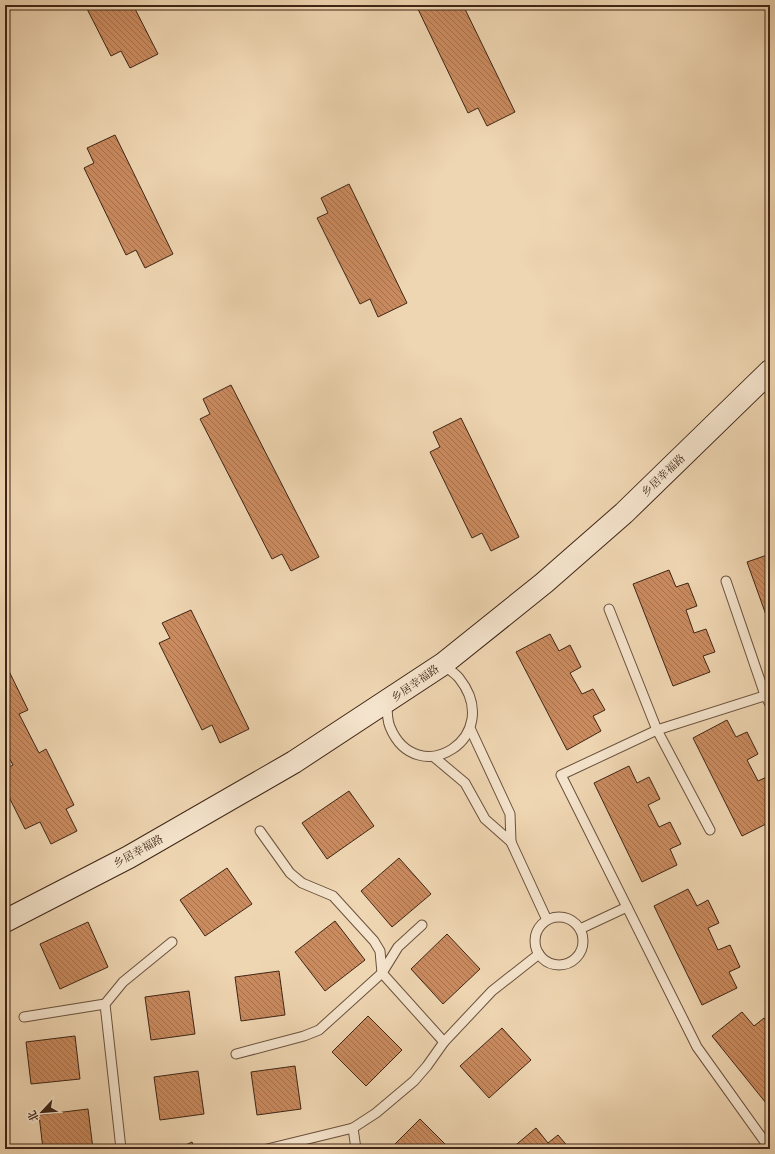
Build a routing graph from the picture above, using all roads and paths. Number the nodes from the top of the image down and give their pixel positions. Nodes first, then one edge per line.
1 (770, 371) edge
2 (726, 581) dead end
3 (609, 609) dead end
4 (443, 664) junction
5 (768, 694) edge
6 (387, 703) junction
7 (770, 704) edge
8 (470, 728) junction
9 (657, 730) junction
10 (434, 757) junction
11 (710, 830) dead end
12 (260, 831) dead end
13 (510, 842) junction
14 (627, 907) junction
15 (5, 920) edge
16 (547, 920) junction
17 (422, 925) dead end
18 (580, 929) junction
19 (172, 942) dead end
20 (539, 954) junction
21 (382, 973) junction
22 (106, 1004) junction
23 (24, 1018) dead end
24 (444, 1042) junction
25 (236, 1054) dead end
26 (353, 1128) junction
27 (121, 1149) edge
28 (267, 1149) edge
29 (356, 1149) edge
30 (770, 1149) edge

1 - 4 street, 乡居幸福路
2 - 5 lane
3 - 9 lane
4 - 6 street, 乡居幸福路
4 - 8 lane
5 - 7 lane
5 - 9 lane
6 - 10 lane
6 - 15 street, 乡居幸福路
8 - 10 lane
8 - 13 lane
9 - 11 lane
9 - 14 lane
10 - 13 lane
12 - 21 lane
13 - 16 lane
14 - 18 lane
14 - 30 lane
16 - 18 lane
16 - 20 lane
17 - 21 lane
18 - 20 lane
19 - 22 lane
20 - 24 lane
21 - 24 lane
21 - 25 lane
22 - 23 lane
22 - 27 lane
24 - 26 lane
26 - 28 lane
26 - 29 lane

